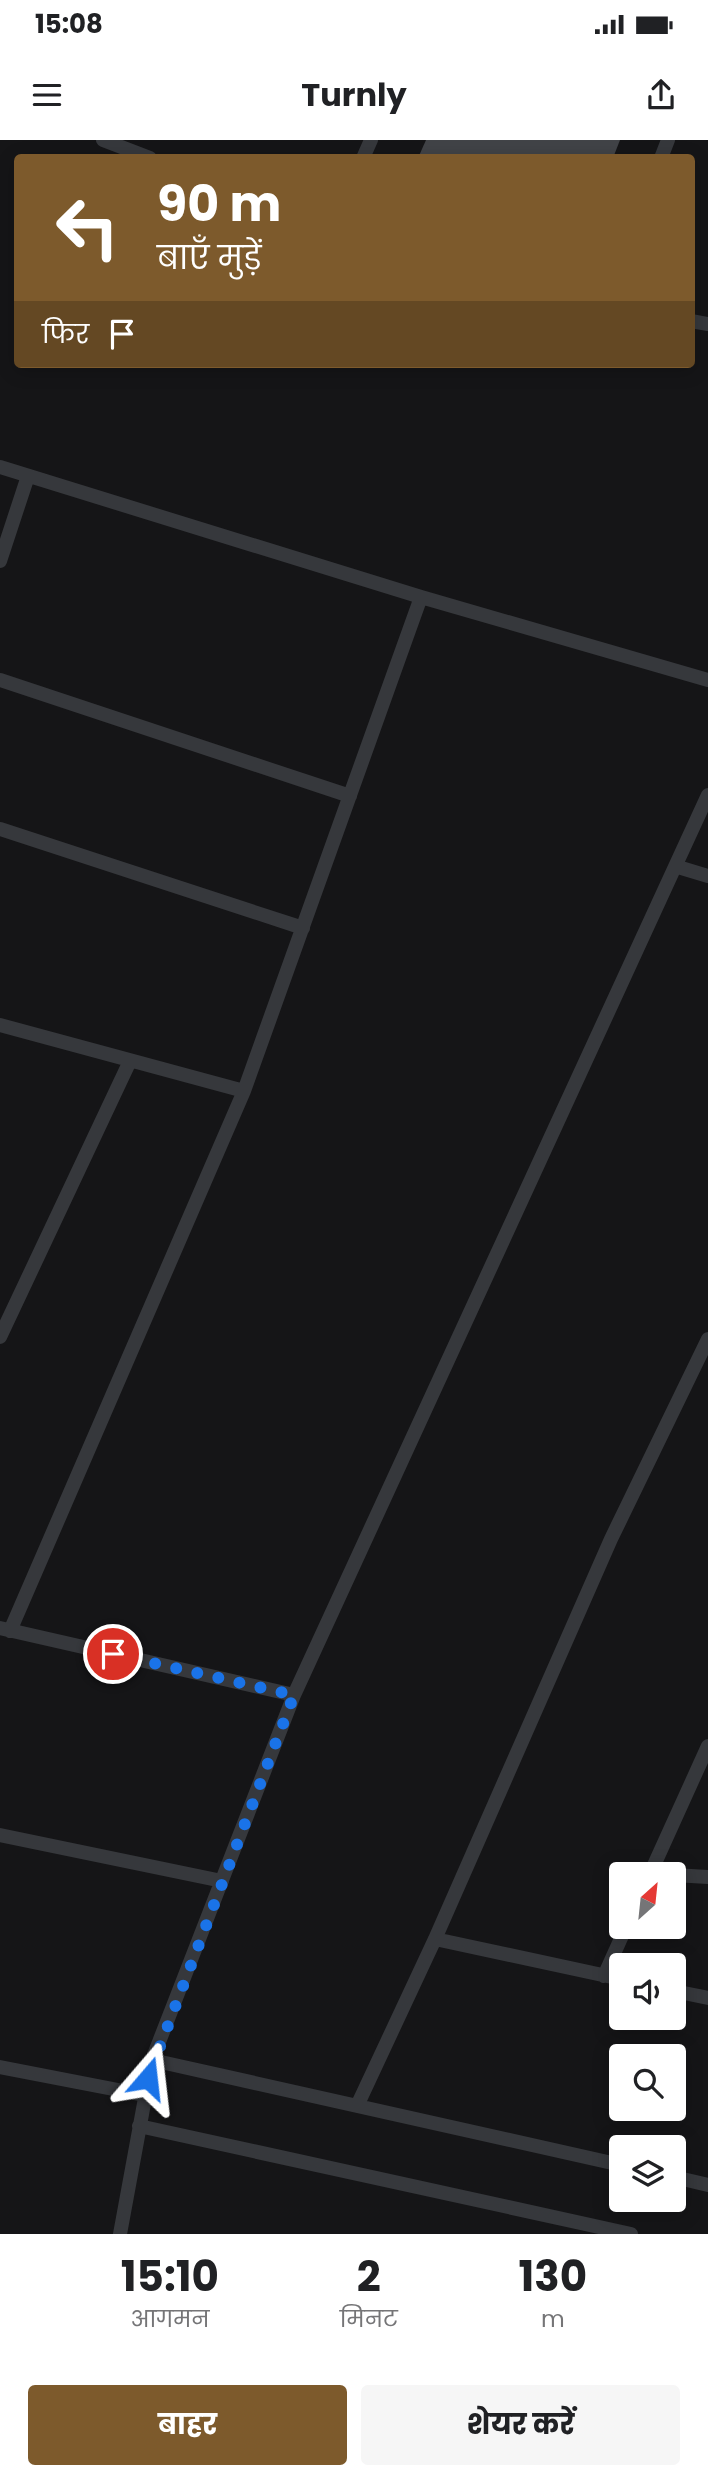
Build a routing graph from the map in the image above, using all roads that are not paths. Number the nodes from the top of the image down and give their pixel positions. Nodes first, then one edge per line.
1 (103, 140) edge
2 (140, 154) edge
3 (0, 467) edge
4 (28, 476) junction
5 (0, 561) edge
6 (421, 597) junction
7 (0, 680) edge
8 (708, 680) edge
9 (708, 795) edge
10 (350, 796) junction
11 (0, 829) edge
12 (677, 867) junction
13 (708, 876) edge
14 (303, 928) junction
15 (0, 1025) edge
16 (130, 1060) junction
17 (244, 1091) junction
18 (0, 1337) edge
19 (708, 1339) edge
20 (5, 1629) edge
21 (294, 1695) junction
22 (708, 1746) edge
23 (0, 1835) edge
24 (660, 1862) edge
25 (686, 1876) edge
26 (708, 1877) edge
27 (222, 1881) junction
28 (621, 1939) edge
29 (435, 1940) junction
30 (604, 1976) junction
31 (609, 1977) edge
32 (686, 1993) edge
33 (708, 1998) edge
34 (152, 2060) junction
35 (0, 2067) edge
36 (144, 2095) junction
37 (357, 2106) junction
38 (139, 2126) junction
39 (609, 2162) edge
40 (686, 2180) edge
41 (708, 2185) edge
42 (120, 2234) edge
43 (631, 2234) edge

1 - 2 lane
3 - 4 lane
4 - 5 lane
4 - 6 lane
6 - 8 lane
6 - 10 lane
7 - 10 lane
9 - 12 lane
10 - 14 lane
11 - 14 lane
12 - 13 lane
12 - 21 lane
14 - 17 lane
15 - 16 lane
16 - 17 lane
16 - 18 lane
17 - 20 lane
19 - 29 lane
20 - 21 lane
21 - 27 lane
22 - 24 lane
23 - 27 lane
25 - 26 lane
27 - 34 lane
28 - 30 lane
29 - 30 lane
29 - 37 lane
30 - 31 lane
32 - 33 lane
34 - 36 lane
34 - 37 lane
35 - 36 lane
36 - 38 lane
37 - 39 lane
38 - 42 lane
38 - 43 lane
40 - 41 lane

